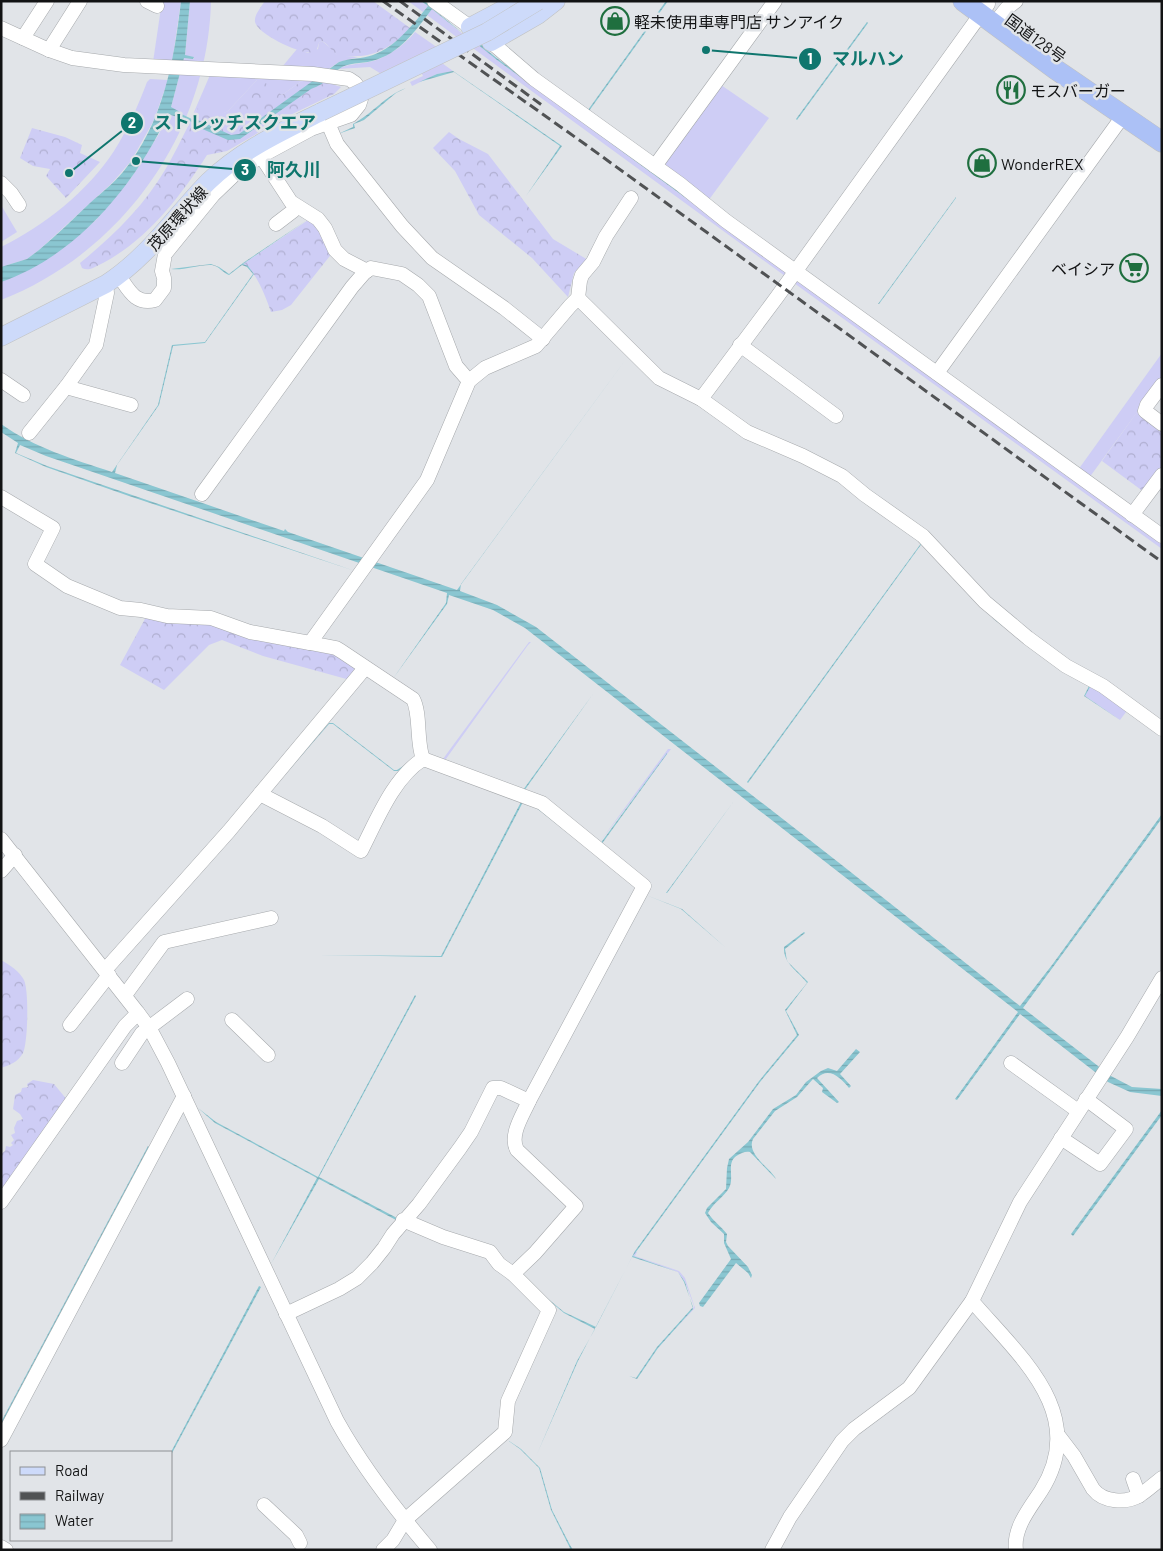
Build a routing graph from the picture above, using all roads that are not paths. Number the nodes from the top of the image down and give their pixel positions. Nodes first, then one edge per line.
1 (47, 1) edge
2 (80, 1) edge
3 (434, 1) edge
4 (519, 1) edge
5 (538, 1) edge
6 (556, 1) edge
7 (775, 1) edge
8 (963, 1) edge
9 (994, 10) edge
10 (470, 27) junction
11 (1, 28) edge
12 (23, 38) junction
13 (491, 42) junction
14 (49, 50) junction
15 (1123, 116) junction
16 (324, 118) junction
17 (1162, 126) edge
18 (1162, 142) edge
19 (260, 156) junction
20 (655, 166) junction
21 (1, 183) edge
22 (631, 198) dead end
23 (19, 205) dead end
24 (296, 206) junction
25 (276, 224) dead end
26 (796, 270) junction
27 (367, 271) junction
28 (112, 280) junction
29 (578, 298) junction
30 (1, 337) edge
31 (542, 339) junction
32 (740, 345) junction
33 (937, 373) junction
34 (1, 380) edge
35 (469, 381) junction
36 (1162, 385) edge
37 (66, 387) junction
38 (23, 395) dead end
39 (700, 399) junction
40 (131, 404) dead end
41 (836, 416) dead end
42 (1162, 424) edge
43 (29, 433) dead end
44 (1162, 475) edge
45 (202, 494) dead end
46 (1, 498) edge
47 (1132, 515) junction
48 (1162, 536) edge
49 (310, 643) junction
50 (365, 668) junction
51 (1162, 728) edge
52 (423, 759) junction
53 (260, 794) junction
54 (1, 839) edge
55 (14, 855) junction
56 (1, 871) edge
57 (271, 918) dead end
58 (107, 972) junction
59 (1162, 978) edge
60 (126, 996) junction
61 (187, 999) dead end
62 (137, 1011) junction
63 (232, 1020) dead end
64 (70, 1025) dead end
65 (150, 1029) junction
66 (268, 1055) dead end
67 (122, 1063) dead end
68 (1011, 1063) dead end
69 (184, 1096) junction
70 (1086, 1099) junction
71 (529, 1101) junction
72 (1078, 1111) junction
73 (1061, 1138) junction
74 (1, 1202) edge
75 (403, 1220) junction
76 (513, 1274) junction
77 (972, 1300) junction
78 (286, 1314) junction
79 (1058, 1435) junction
80 (1, 1440) edge
81 (1162, 1478) edge
82 (1134, 1479) dead end
83 (1139, 1496) junction
84 (264, 1505) dead end
85 (405, 1520) junction
86 (300, 1543) dead end
87 (1, 1547) edge
88 (6, 1550) edge
89 (383, 1550) edge
90 (430, 1550) edge
91 (772, 1550) edge
92 (1016, 1550) edge

1 - 12 street
2 - 14 street
3 - 10 street
4 - 10 main road
5 - 16 main road, 茂原環状線, bridge
6 - 13 main road
7 - 20 street
8 - 9 highway, 国道128号
9 - 15 highway, 国道128号
9 - 17 highway, 国道128号
9 - 26 street
10 - 13 street
11 - 12 street
12 - 14 street
13 - 20 street
14 - 16 street
15 - 18 highway, 国道128号
15 - 33 street
16 - 19 street
16 - 28 main road, 茂原環状線
16 - 31 street
19 - 24 street
19 - 28 street
20 - 26 street
21 - 23 street
22 - 29 street
24 - 25 street
24 - 27 street
26 - 32 street
26 - 33 street
27 - 35 street
27 - 45 street
28 - 30 main road, 茂原環状線
28 - 37 street
29 - 31 street
29 - 39 street
31 - 35 street
32 - 39 street
32 - 41 street
33 - 47 street
34 - 38 street
35 - 49 street
36 - 42 street
37 - 40 street
37 - 43 street
39 - 51 street
44 - 47 street
46 - 49 street
47 - 48 street
49 - 50 street
50 - 52 street
50 - 53 street
52 - 53 street
52 - 71 street
53 - 58 street
54 - 55 street
55 - 56 street
55 - 58 street
57 - 60 street
58 - 60 street
58 - 64 street
59 - 70 street
60 - 62 street
61 - 65 street
62 - 65 street
62 - 74 street
63 - 66 street
65 - 67 street
65 - 69 street
68 - 72 street
69 - 78 street
69 - 80 street
70 - 72 street
70 - 73 street
71 - 75 street
71 - 76 street
72 - 73 street
73 - 77 street
75 - 76 street
75 - 78 street
76 - 85 street
77 - 79 street
77 - 91 street
78 - 85 street
79 - 83 street
79 - 92 street
81 - 83 street
82 - 83 street
84 - 86 street
85 - 89 street
85 - 90 street
87 - 88 street

